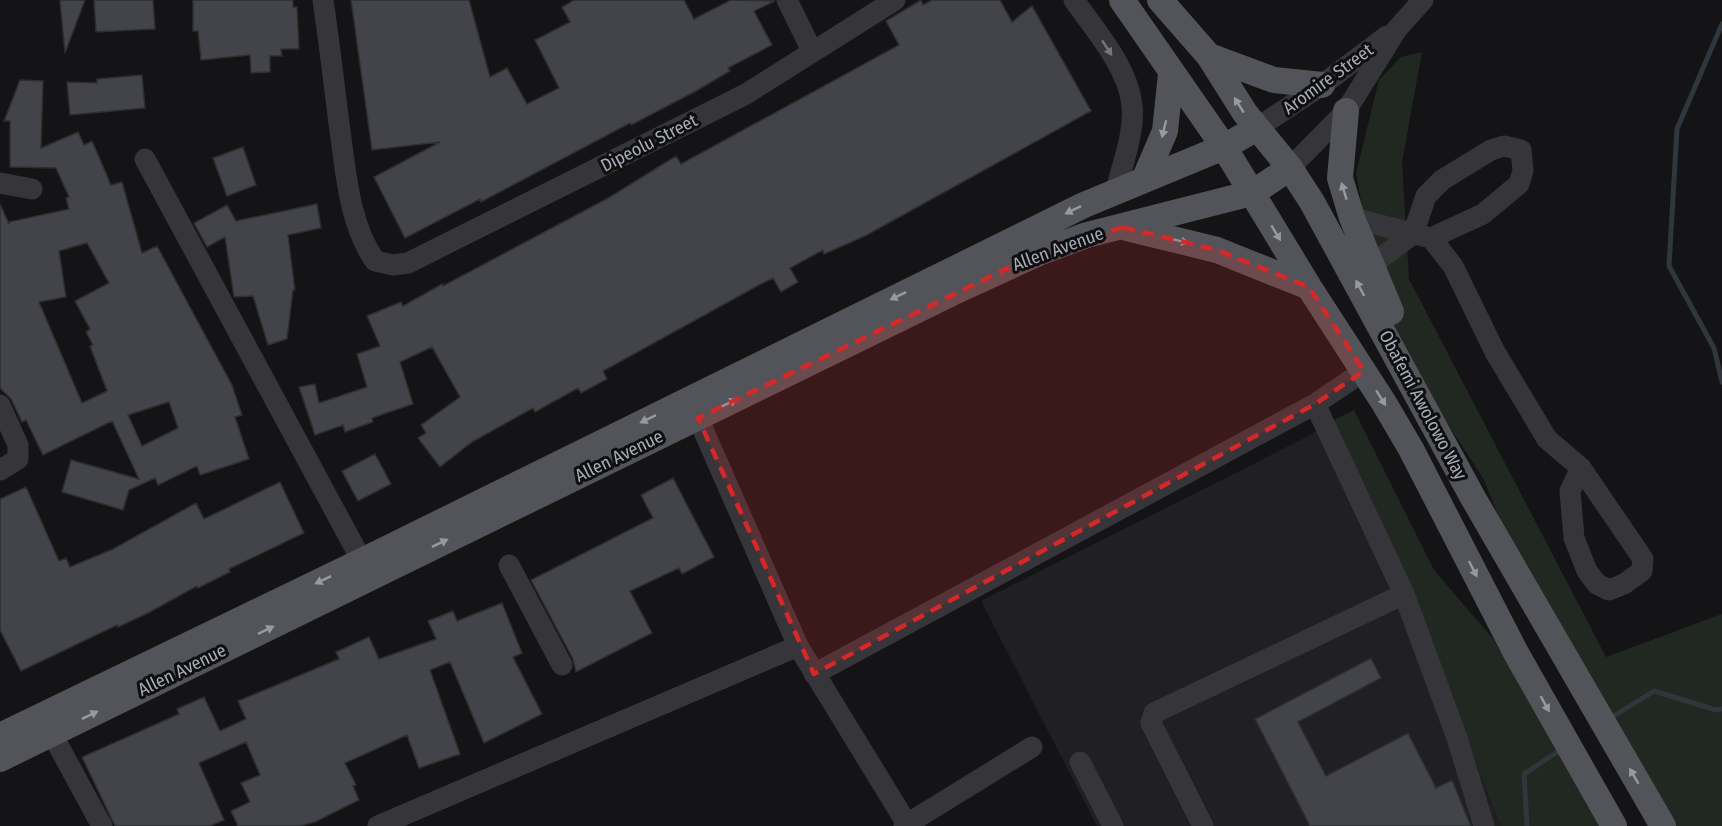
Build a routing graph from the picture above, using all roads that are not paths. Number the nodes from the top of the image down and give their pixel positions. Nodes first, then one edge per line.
1 (323, 0) edge
2 (787, 0) edge
3 (896, 0) edge
4 (1074, 0) edge
5 (1122, 0) edge
6 (1160, 0) edge
7 (1423, 0) edge
8 (1397, 29) junction
9 (812, 51) junction
10 (1209, 56) junction
11 (1171, 74) junction
12 (1322, 85) junction
13 (1347, 111) junction
14 (1257, 128) junction
15 (1224, 147) junction
16 (145, 159) dead end
17 (1290, 168) junction
18 (1144, 180) junction
19 (0, 183) edge
20 (32, 189) dead end
21 (1116, 191) junction
22 (1252, 193) junction
23 (1352, 218) junction
24 (1124, 227) junction
25 (1422, 236) junction
26 (1370, 266) junction
27 (1309, 287) junction
28 (1364, 371) junction
29 (1315, 404) junction
30 (0, 405) edge
31 (698, 418) junction
32 (1581, 468) junction
33 (0, 470) edge
34 (1472, 496) junction
35 (362, 561) junction
36 (509, 565) dead end
37 (1404, 594) junction
38 (798, 646) junction
39 (562, 665) dead end
40 (814, 674) junction
41 (52, 734) junction
42 (0, 736) edge
43 (1032, 747) dead end
44 (0, 759) edge
45 (1080, 762) dead end
46 (419, 818) edge
47 (906, 825) edge
48 (102, 826) edge
49 (378, 826) edge
50 (1113, 826) edge
51 (1203, 826) edge
52 (1484, 826) edge
53 (1614, 826) edge
54 (1663, 826) edge

1 - 9 street, Dipeolu Street
2 - 9 street
3 - 9 street, Dipeolu Street
4 -> 21 street
5 - 11 main road, Obafemi Awolowo Way
6 - 10 main road, Obafemi Awolowo Way
7 - 8 street, Aromire Street
8 - 12 street, Aromire Street
8 - 13 street, Aromire Street
10 - 12 main road
14 -> 10 main road, Obafemi Awolowo Way
11 - 15 main road, Obafemi Awolowo Way
11 -> 18 main road
12 - 14 street, Aromire Street
13 - 17 street, Aromire Street
23 -> 13 main road
14 - 15 main road, Allen Avenue
14 - 17 main road, Obafemi Awolowo Way
15 - 18 main road, Allen Avenue
15 - 22 main road, Obafemi Awolowo Way
16 - 35 street
17 - 22 main road, Allen Avenue
34 -> 17 main road, Obafemi Awolowo Way
18 - 21 main road, Allen Avenue
19 - 20 street
21 -> 35 main road, Allen Avenue
22 - 24 main road, Allen Avenue
22 -> 27 main road, Obafemi Awolowo Way
23 - 25 street
23 - 26 main road
24 -> 27 main road
31 -> 24 main road, Allen Avenue
25 - 25 street
25 - 26 street
25 - 32 street
26 - 34 main road
27 - 28 main road, Obafemi Awolowo Way
28 - 29 street
28 -> 53 main road, Obafemi Awolowo Way
29 - 37 street
29 - 40 street
30 - 33 street
31 - 38 street
41 -> 31 main road, Allen Avenue
32 - 32 street
54 -> 34 main road, Obafemi Awolowo Way
35 -> 42 main road, Allen Avenue
36 - 39 street
37 - 51 street
37 - 52 street
38 - 40 street
38 - 46 street
40 - 47 street
41 - 44 main road, Allen Avenue
41 - 48 street
43 - 47 street
45 - 50 street
46 - 49 street

